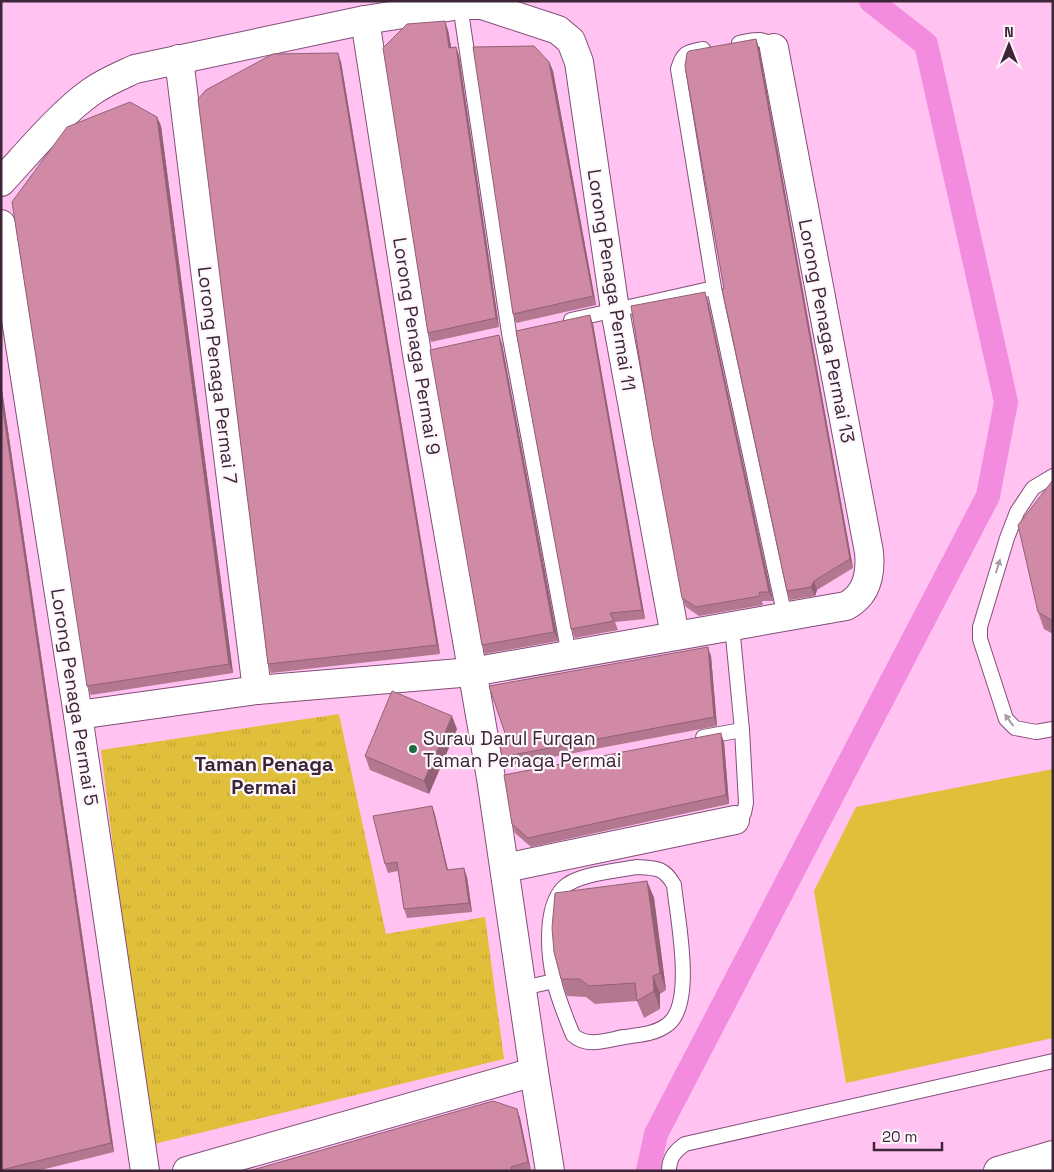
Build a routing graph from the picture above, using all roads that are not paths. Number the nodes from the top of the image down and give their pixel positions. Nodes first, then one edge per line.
1 (460, 5) junction
2 (365, 20) junction
3 (774, 48) joint
4 (179, 59) junction
5 (1, 182) edge
6 (1, 224) edge
7 (714, 288) junction
8 (614, 310) junction
9 (557, 323) edge
10 (1053, 476) edge
11 (785, 617) junction
12 (732, 626) junction
13 (675, 636) junction
14 (569, 656) junction
15 (472, 672) junction
16 (257, 690) junction
17 (78, 715) junction
18 (1053, 729) edge
19 (742, 730) junction
20 (694, 739) edge
21 (735, 820) joint
22 (505, 868) junction
23 (554, 981) junction
24 (523, 988) junction
25 (1053, 1061) edge
26 (534, 1072) junction
27 (1053, 1155) edge
28 (145, 1171) edge
29 (187, 1171) edge
30 (550, 1171) edge
31 (669, 1171) edge
32 (998, 1171) edge

1 - 2 street, Lorong Penaga Permai 11
1 - 8 street, Lorong Penaga Permai 11
1 - 14 lane
2 - 4 street, Lorong Penaga Permai 11
2 - 15 street, Lorong Penaga Permai 9
3 - 7 lane
3 - 11 street, Lorong Penaga Permai 13
4 - 5 street, Lorong Penaga Permai 11
4 - 16 street, Lorong Penaga Permai 7
6 - 17 street, Lorong Penaga Permai 5
7 - 8 lane
7 - 11 lane
8 - 9 lane
8 - 13 street, Lorong Penaga Permai 11
18 -> 10 lane
11 - 12 street
12 - 13 street
12 - 19 lane
13 - 14 street
14 - 15 street
15 - 16 street
15 - 22 street, Lorong Penaga Permai 9
16 - 17 street
17 - 28 street, Lorong Penaga Permai 5
19 - 20 lane
19 - 21 lane
21 - 22 street
22 - 24 street, Lorong Penaga Permai 9
23 - 23 lane
23 - 24 lane
24 - 26 street, Lorong Penaga Permai 9
25 - 31 lane
26 - 29 street
26 - 30 street, Lorong Penaga Permai 9
27 - 32 street

